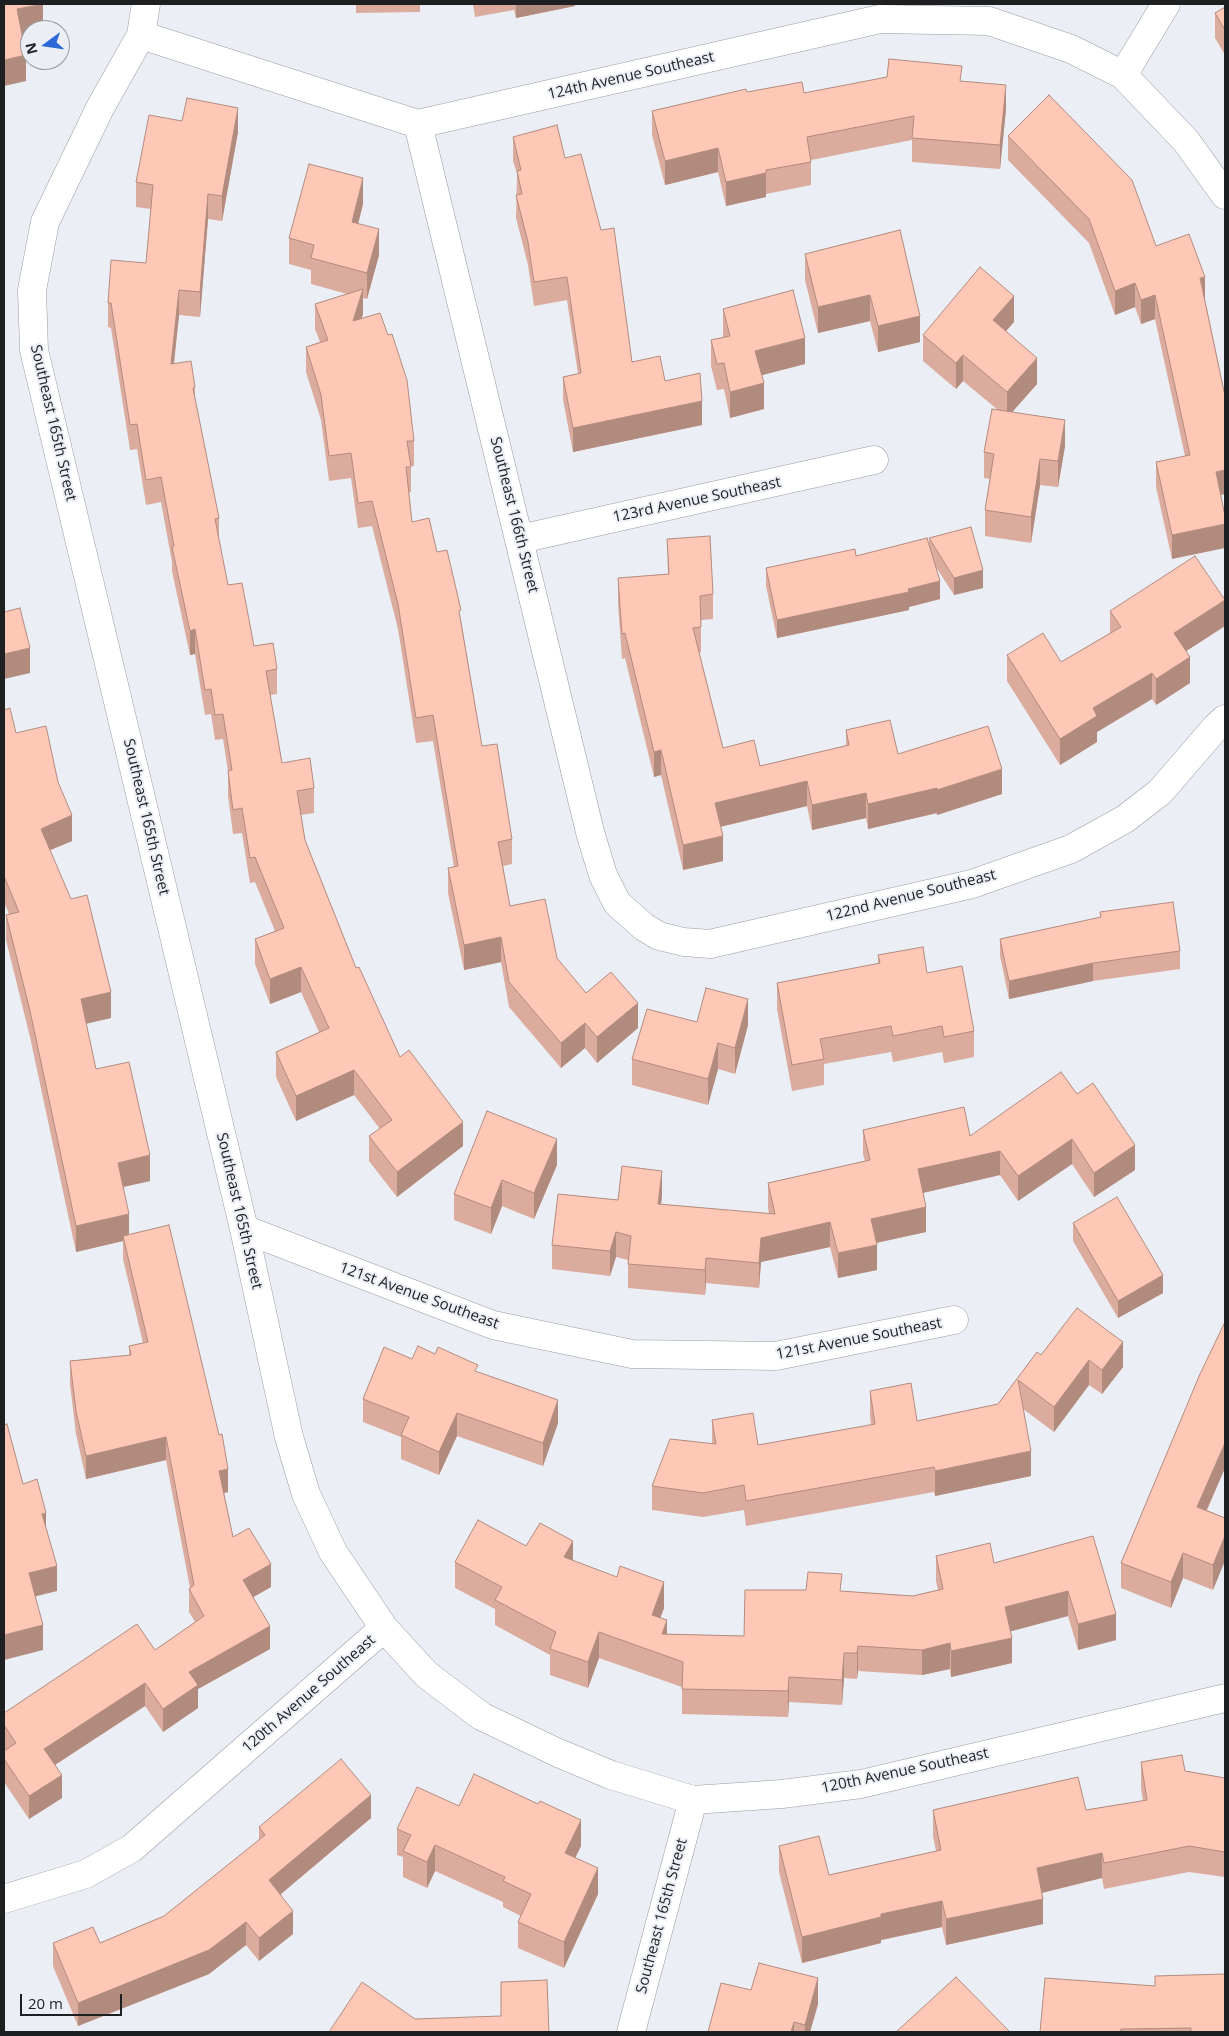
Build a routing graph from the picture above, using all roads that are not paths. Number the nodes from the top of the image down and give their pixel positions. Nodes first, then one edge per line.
1 (146, 4) edge
2 (1166, 4) edge
3 (141, 35) junction
4 (1124, 74) junction
5 (418, 124) junction
6 (1225, 195) edge
7 (874, 460) dead end
8 (520, 539) junction
9 (1225, 719) edge
10 (617, 903) joint
11 (244, 1229) junction
12 (954, 1320) dead end
13 (384, 1628) junction
14 (1225, 1698) edge
15 (693, 1800) junction
16 (4, 1899) edge
17 (631, 2032) edge

1 - 3 street, Southeast 165th Street
2 - 4 street
3 - 5 street
3 - 11 street, Southeast 165th Street
4 - 5 street, 124th Avenue Southeast
4 - 6 street
5 - 8 street, Southeast 166th Street
7 - 8 street, 123rd Avenue Southeast
8 - 10 street, Southeast 166th Street
9 - 10 street, 122nd Avenue Southeast
11 - 12 street, 121st Avenue Southeast
11 - 13 street, Southeast 165th Street
13 - 15 street, 120th Avenue Southeast
13 - 16 street, 120th Avenue Southeast
14 - 15 street, 120th Avenue Southeast
15 - 17 street, Southeast 165th Street

